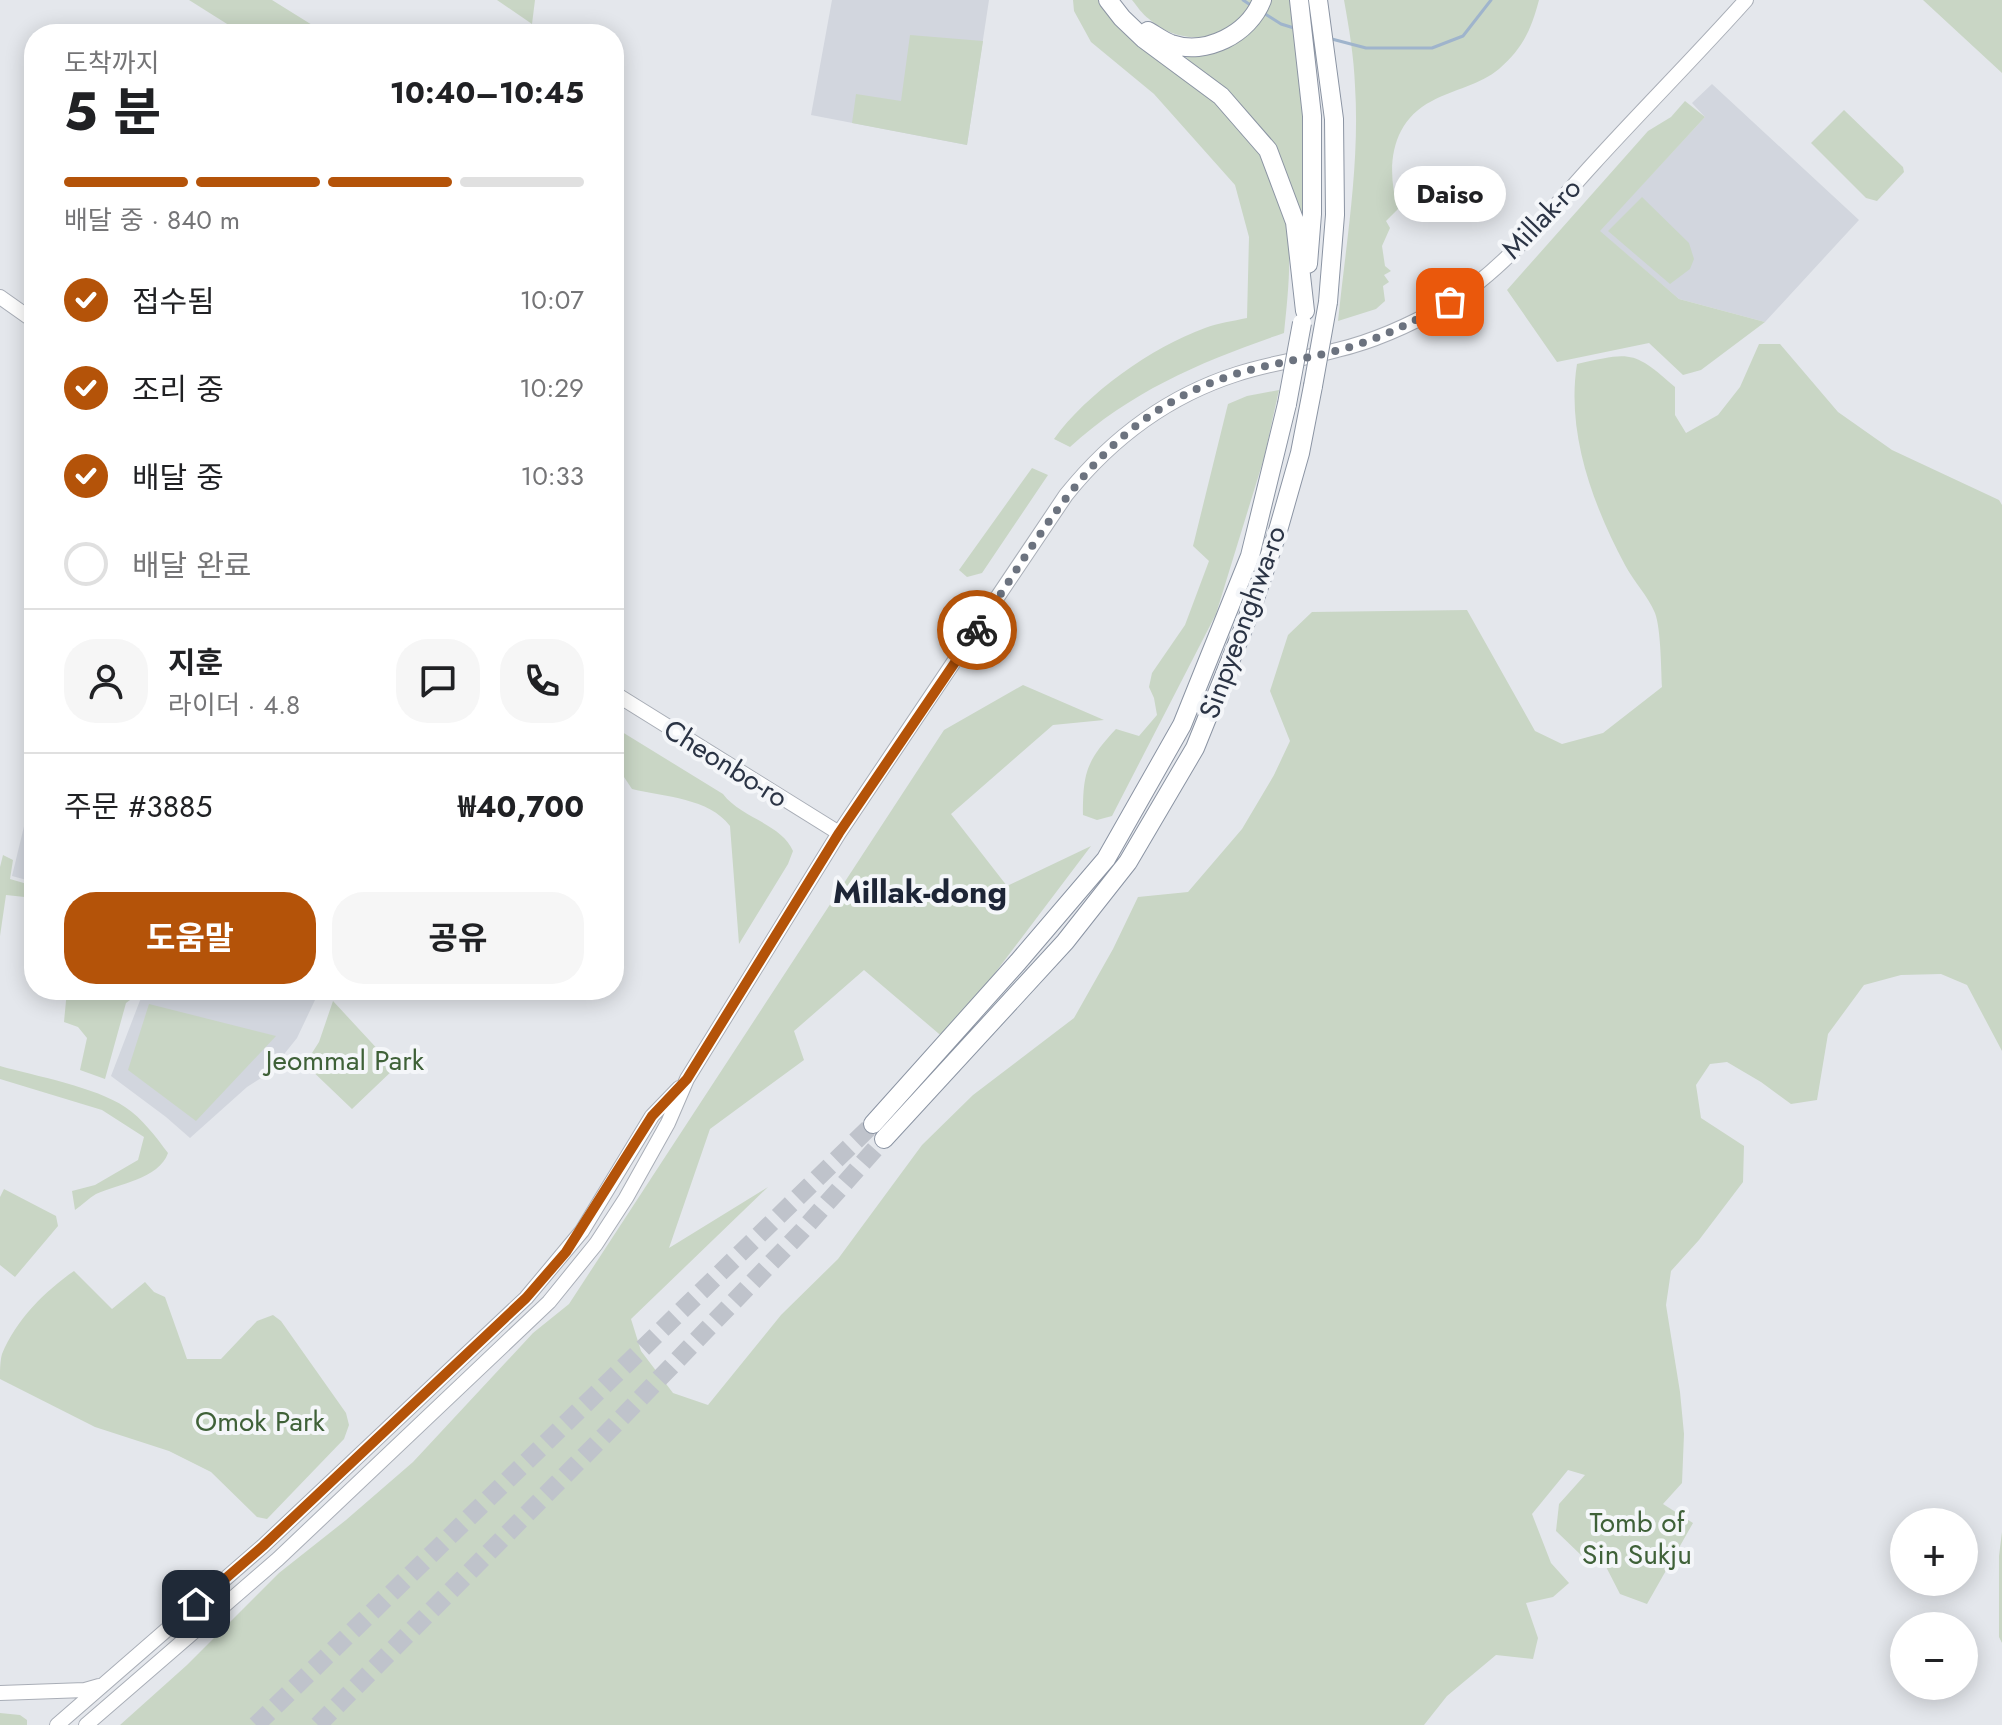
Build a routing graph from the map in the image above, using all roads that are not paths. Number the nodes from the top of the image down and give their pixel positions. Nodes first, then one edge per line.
1 (1108, 0) edge
2 (1119, 0) edge
3 (1262, 0) edge
4 (1299, 0) edge
5 (1318, 0) edge
6 (1325, 0) edge
7 (1746, 0) edge
8 (1326, 51) junction
9 (0, 297) edge
10 (24, 314) edge
11 (1303, 317) junction
12 (624, 699) edge
13 (839, 833) junction
14 (687, 1079) junction
15 (107, 1683) junction
16 (37, 1692) junction
17 (0, 1693) edge
18 (62, 1721) edge
19 (86, 1725) edge

1 - 11 highway
2 - 3 highway
4 - 11 highway, Sinpyeonghwa-ro
5 - 8 highway, Sinpyeonghwa-ro
6 - 8 highway
7 - 13 main road, Millak-ro
8 - 11 highway, Sinpyeonghwa-ro, bridge
9 - 10 main road
12 - 13 main road, Cheonbo-ro
13 - 14 main road, Millak-ro
14 - 15 main road, Millak-ro
14 - 19 main road, Millak-ro
15 - 16 main road
15 - 18 main road, Millak-ro
16 - 17 main road
16 - 18 main road

